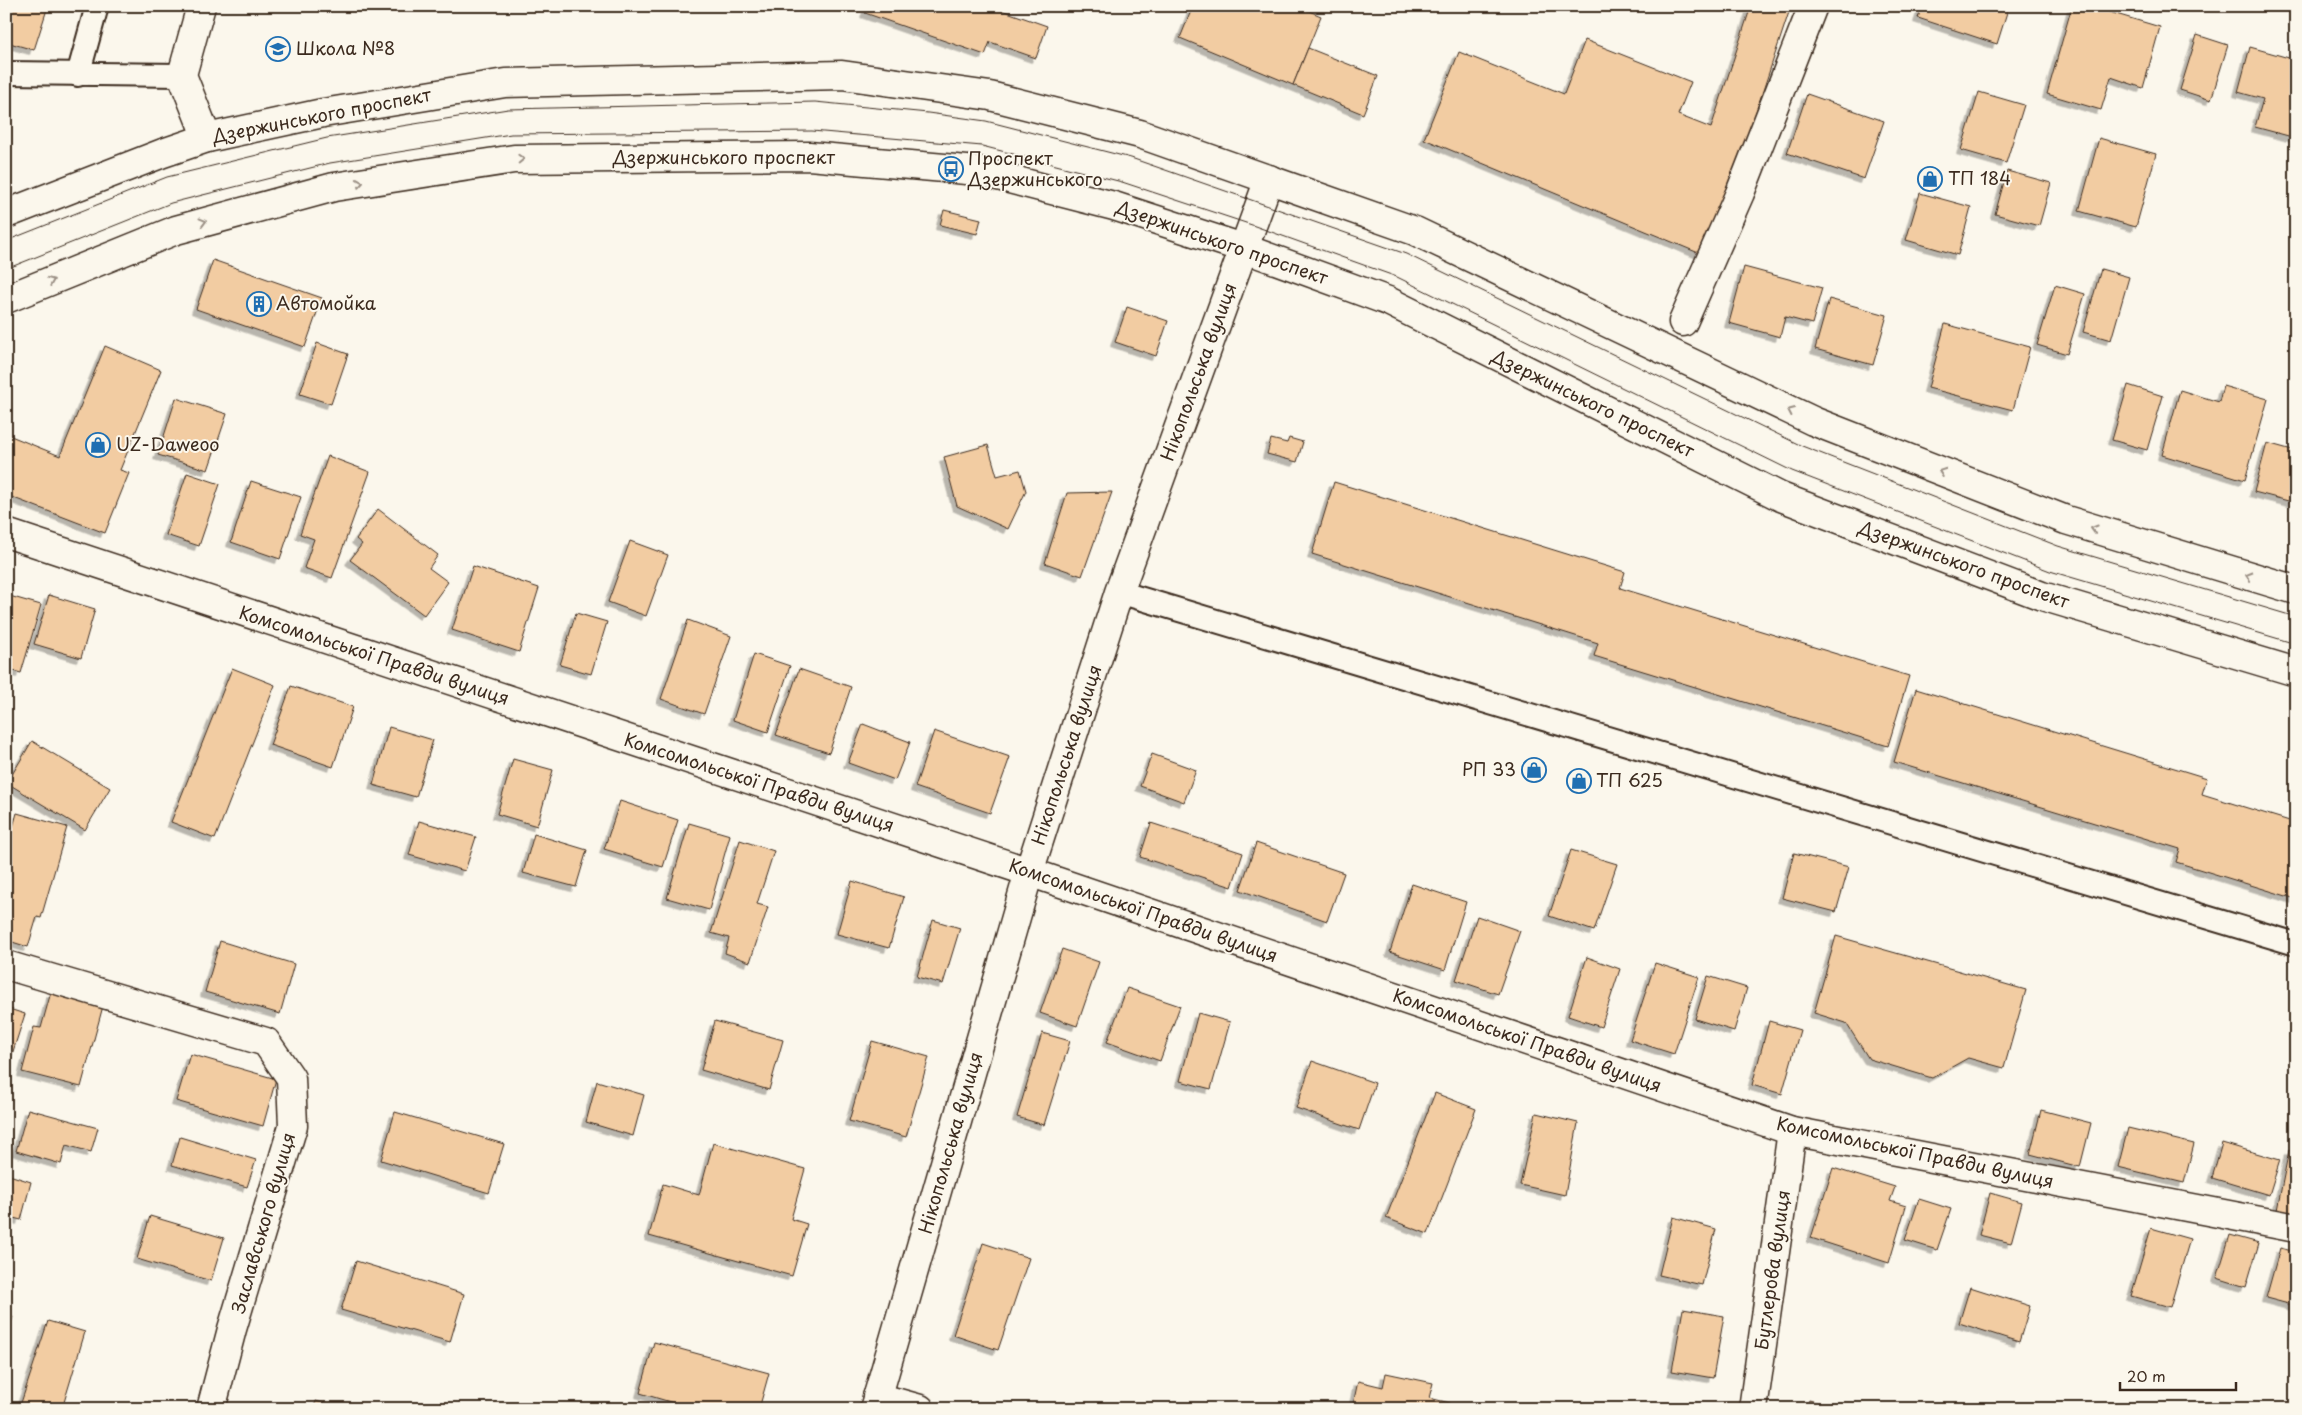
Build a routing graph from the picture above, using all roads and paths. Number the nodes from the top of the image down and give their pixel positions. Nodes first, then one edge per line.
1 (98, 6) edge
2 (201, 6) edge
3 (1813, 6) edge
4 (6, 73) edge
5 (78, 74) junction
6 (182, 75) junction
7 (207, 138) junction
8 (1269, 179) junction
9 (6, 214) edge
10 (1243, 248) junction
11 (6, 299) edge
12 (1683, 322) dead end
13 (6, 533) edge
14 (2296, 590) edge
15 (1119, 592) junction
16 (2296, 672) edge
17 (1029, 872) junction
18 (2296, 944) edge
19 (6, 965) edge
20 (1792, 1131) junction
21 (2296, 1228) edge
22 (876, 1403) edge
23 (211, 1409) edge
24 (920, 1409) edge
25 (1753, 1409) edge

1 - 5 lane
2 - 6 street
3 - 12 street
4 - 5 lane
5 - 6 lane
6 - 7 street
7 - 8 street, Дзержинського проспект
7 - 9 street, Дзержинського проспект
8 - 10 street, Нікопольська вулиця
14 -> 8 street, Дзержинського проспект
11 -> 10 street, Дзержинського проспект
10 - 15 street, Нікопольська вулиця
10 - 16 street, Дзержинського проспект
13 - 17 street, Комсомольської Правди вулиця
15 - 17 street, Нікопольська вулиця
15 - 18 lane
17 - 20 street, Комсомольської Правди вулиця
17 - 22 street, Нікопольська вулиця
19 - 23 street, Заславського вулиця
20 - 21 street, Комсомольської Правди вулиця
20 - 25 street, Бутлерова вулиця
22 - 24 street, Нікопольська вулиця

